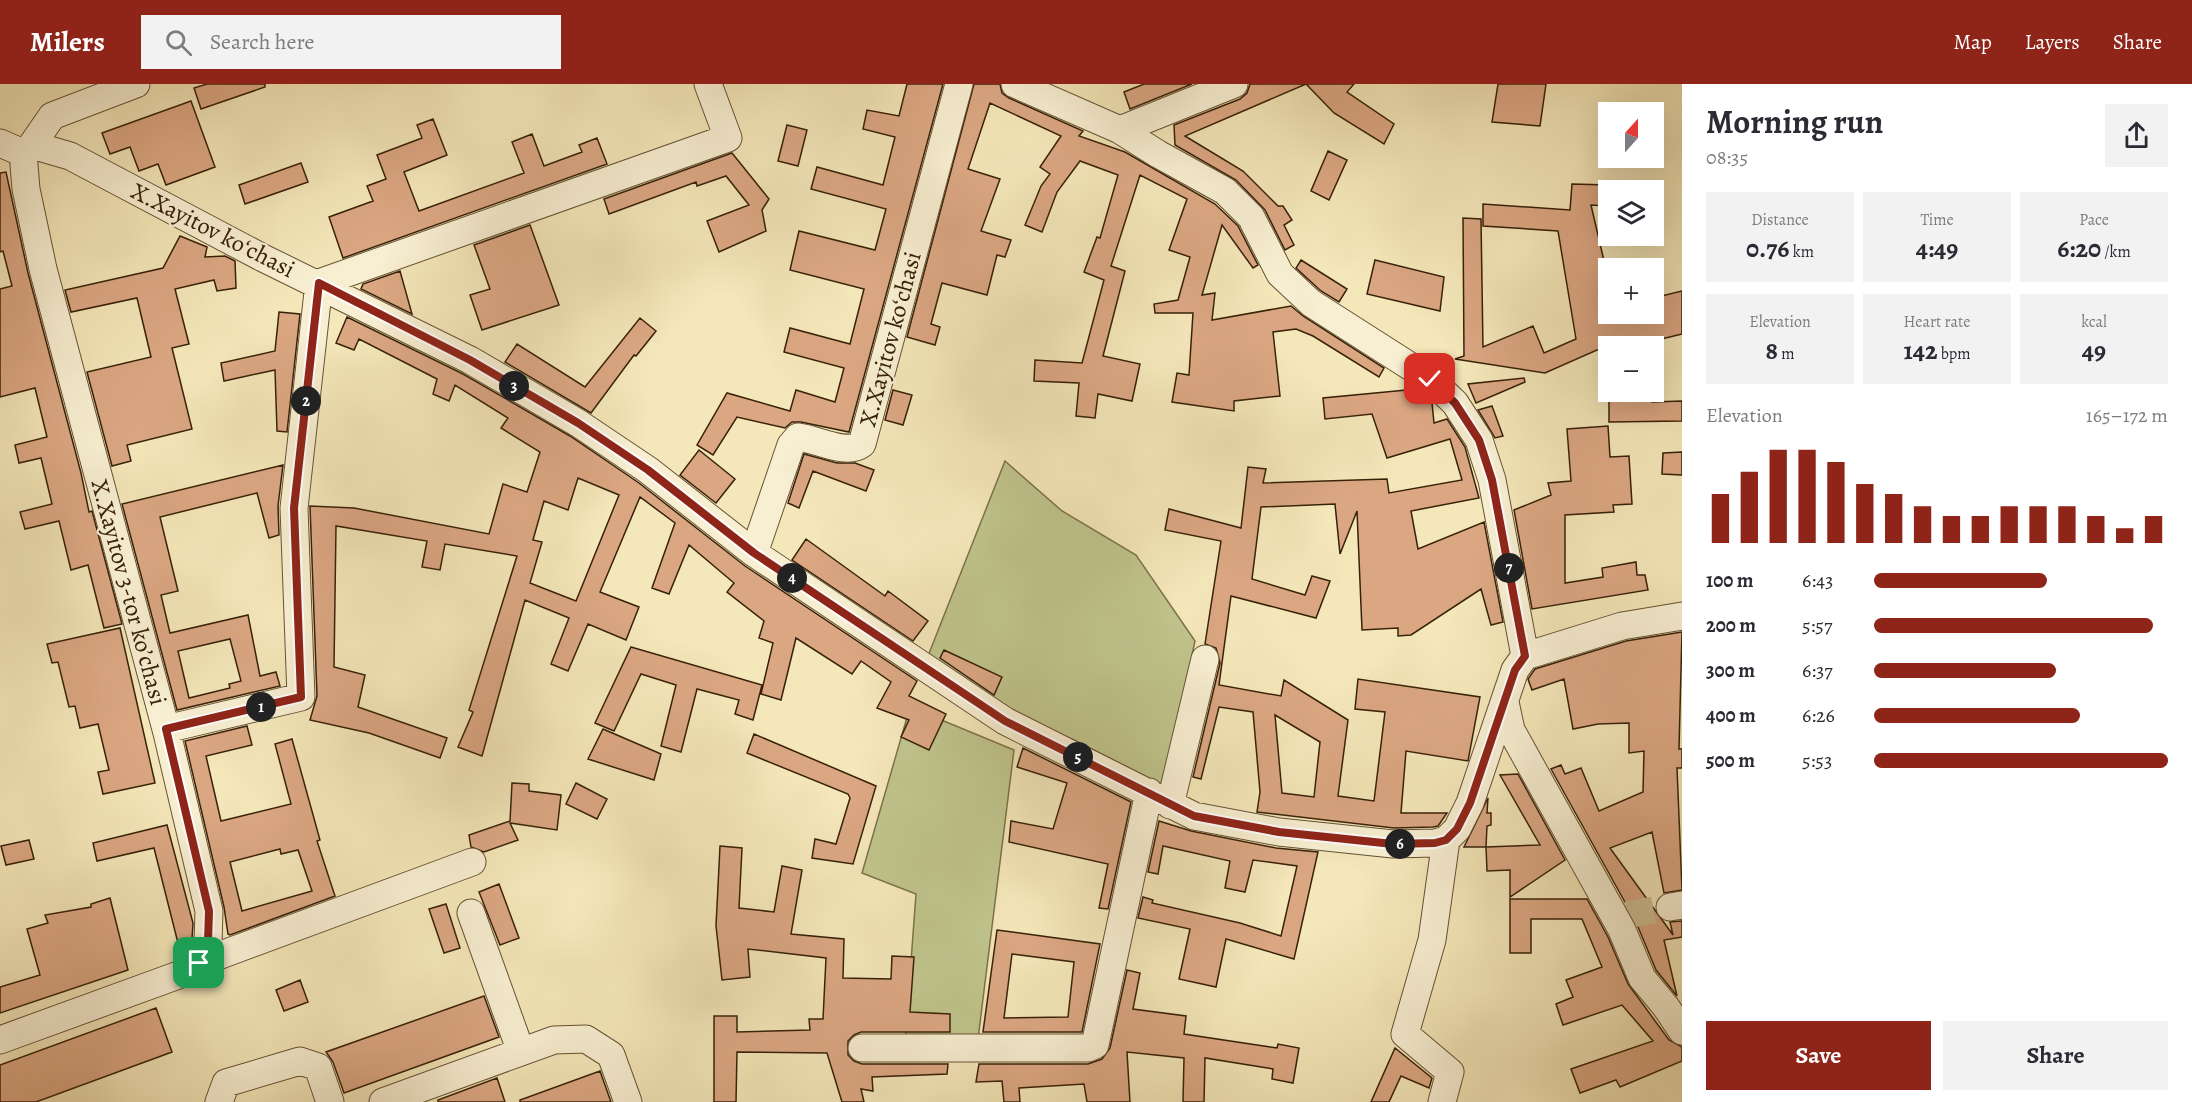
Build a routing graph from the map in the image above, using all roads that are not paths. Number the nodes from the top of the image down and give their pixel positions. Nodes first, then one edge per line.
1 (136, 84) edge
2 (708, 84) edge
3 (959, 84) edge
4 (1015, 84) edge
5 (1234, 84) edge
6 (1120, 130) junction
7 (18, 147) edge
8 (319, 283) junction
9 (754, 553) junction
10 (1682, 616) edge
11 (1525, 656) junction
12 (1205, 659) dead end
13 (1505, 702) junction
14 (166, 729) junction
15 (1159, 798) junction
16 (1446, 840) junction
17 (472, 862) dead end
18 (471, 914) dead end
19 (199, 963) junction
20 (1682, 1031) edge
21 (0, 1040) edge
22 (862, 1048) dead end
23 (521, 1052) junction
24 (219, 1102) edge
25 (330, 1102) edge
26 (383, 1102) edge
27 (628, 1102) edge
28 (1442, 1102) edge

1 - 7 street
2 - 8 street
3 - 9 street, X.Xayitov koʻchasi
4 - 6 street
5 - 6 street
6 - 11 street
7 - 8 street, X.Xayitov koʻchasi
7 - 14 street, X.Xayitov 3-tor koʼchasi
8 - 9 street, X.Xayitov koʻchasi
8 - 14 street
9 - 15 street, X.Xayitov koʻchasi
10 - 11 street
11 - 13 street
12 - 15 street
13 - 16 street
13 - 20 street
14 - 19 street, X.Xayitov 3-tor koʼchasi
15 - 16 street, X.Xayitov koʻchasi
15 - 22 street
16 - 28 street
17 - 19 street
18 - 23 street
19 - 21 street
23 - 26 street
23 - 27 street
24 - 25 street

